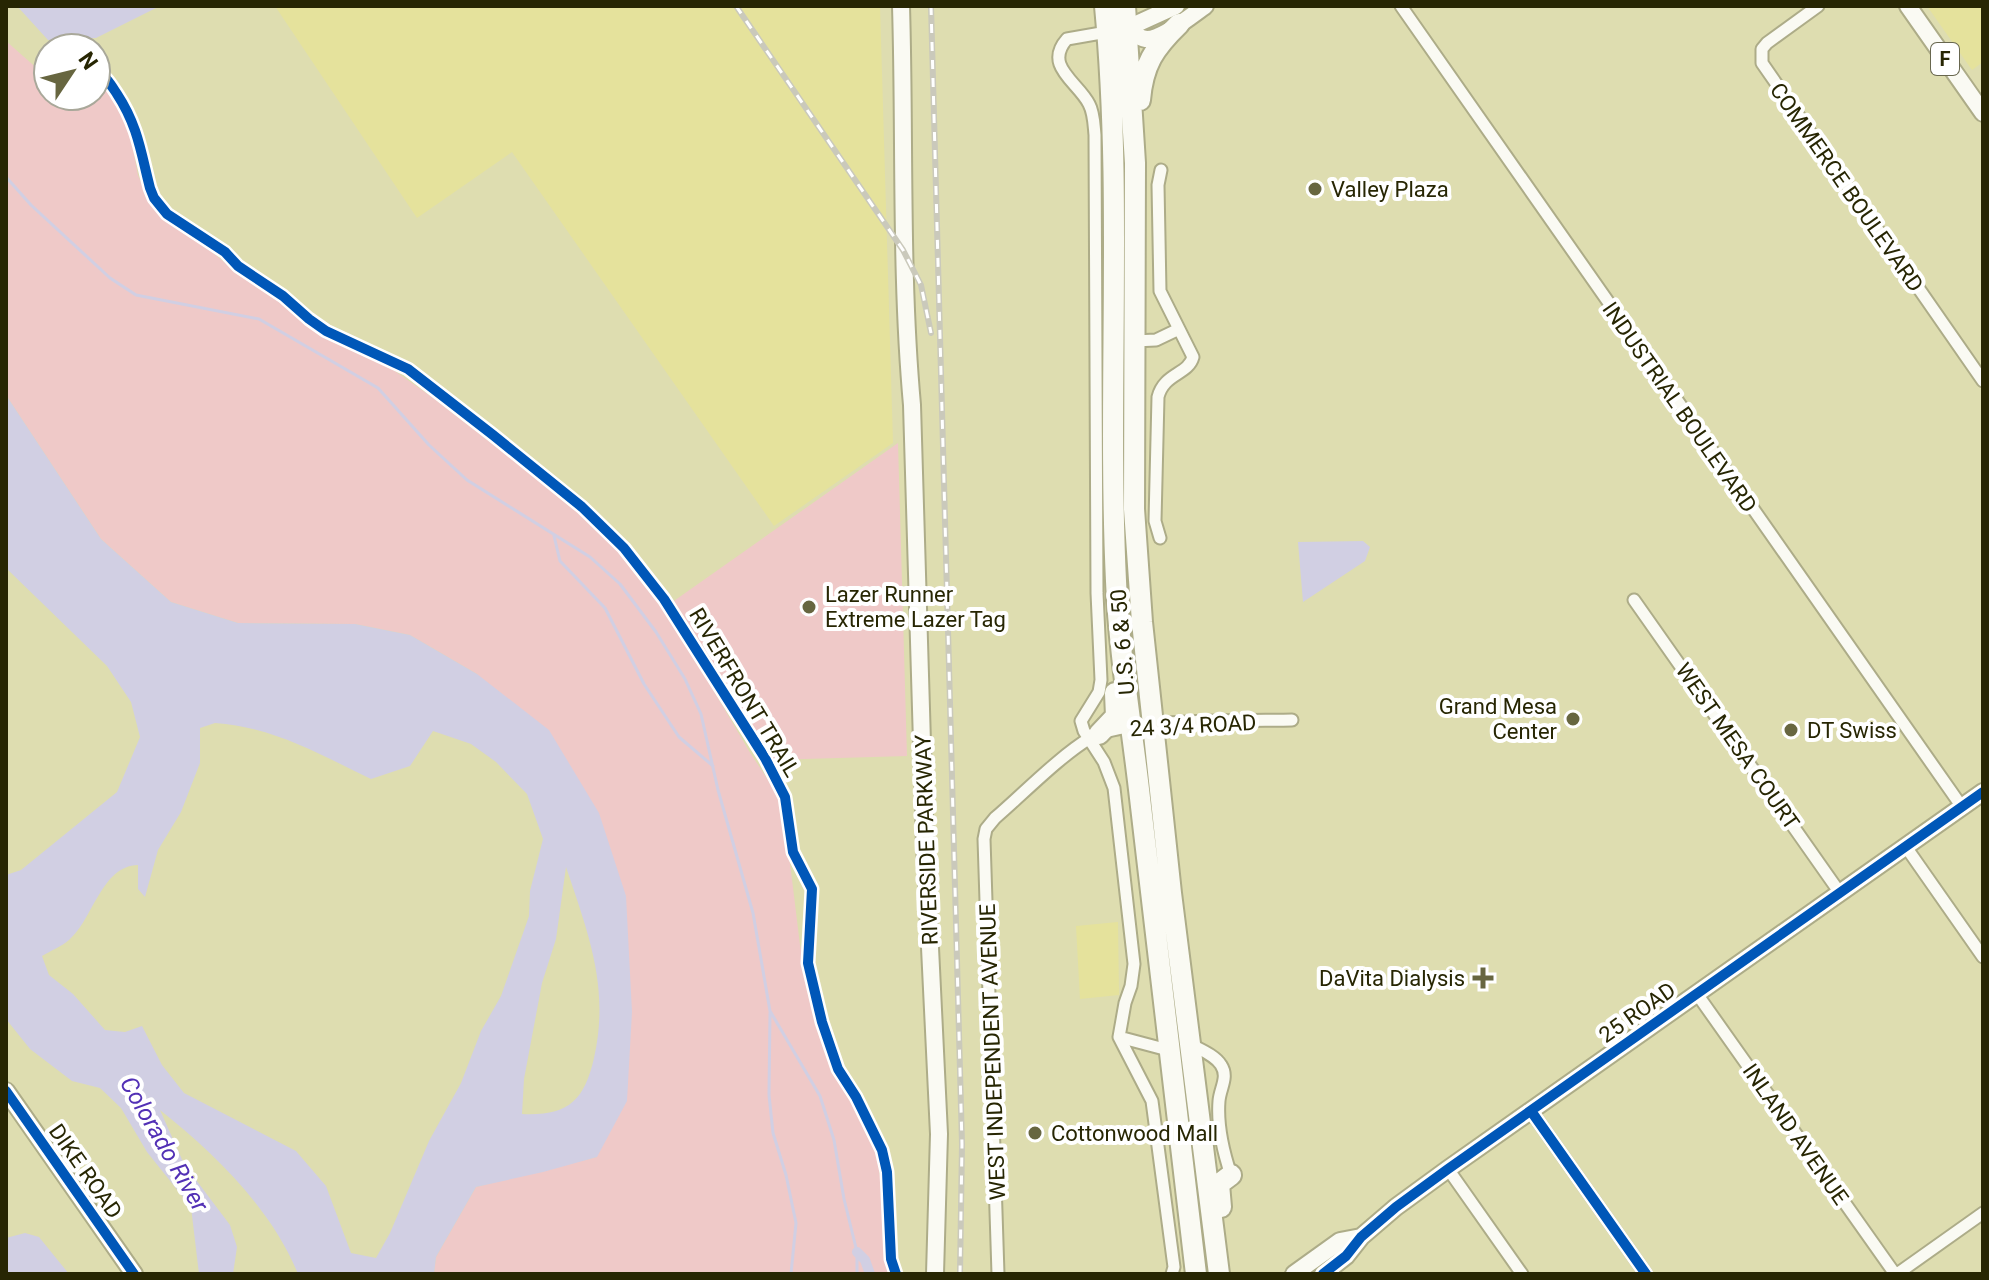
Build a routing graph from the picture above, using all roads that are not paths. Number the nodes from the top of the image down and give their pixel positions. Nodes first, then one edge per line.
1 (901, 6) edge
2 (1105, 6) edge
3 (1125, 6) edge
4 (1205, 6) edge
5 (1401, 6) edge
6 (1818, 6) edge
7 (1908, 6) edge
8 (1178, 15) edge
9 (1117, 31) junction
10 (1983, 113) edge
11 (1135, 163) junction
12 (1161, 170) dead end
13 (1115, 188) junction
14 (1179, 329) junction
15 (1134, 341) junction
16 (1983, 381) edge
17 (1160, 538) dead end
18 (1115, 550) junction
19 (1634, 600) dead end
20 (1292, 720) dead end
21 (1149, 725) junction
22 (1094, 736) junction
23 (1983, 792) edge
24 (1962, 807) junction
25 (986, 829) joint
26 (1906, 847) junction
27 (1148, 880) junction
28 (1840, 893) junction
29 (1983, 957) edge
30 (1697, 994) junction
31 (1119, 1037) junction
32 (1190, 1044) junction
33 (1168, 1050) junction
34 (6, 1091) edge
35 (1531, 1111) junction
36 (1448, 1169) junction
37 (1231, 1175) joint
38 (1208, 1183) junction
39 (1983, 1213) edge
40 (1361, 1237) junction
41 (1219, 1263) edge
42 (134, 1274) edge
43 (935, 1274) edge
44 (998, 1274) edge
45 (1172, 1274) edge
46 (1196, 1274) edge
47 (1294, 1274) edge
48 (1323, 1274) edge
49 (1522, 1274) edge
50 (1646, 1274) edge
51 (1896, 1274) edge

1 - 43 main road, RIVERSIDE PARKWAY
2 - 9 highway, U.S. 6 & 50
3 - 9 highway, U.S. 6 & 50
4 - 8 main road
5 - 24 street, INDUSTRIAL BOULEVARD
6 - 16 street, COMMERCE BOULEVARD
7 - 10 main road, F
8 - 9 main road
8 - 11 highway
9 - 11 highway, U.S. 6 & 50
9 - 13 highway, U.S. 6 & 50
9 - 22 street
11 - 15 highway, U.S. 6 & 50
12 - 14 street
13 - 15 highway
13 - 18 highway, U.S. 6 & 50
14 - 15 street
14 - 17 street
15 - 21 highway, U.S. 6 & 50
18 - 21 highway, U.S. 6 & 50
18 - 22 highway
19 - 28 street, WEST MESA COURT
20 - 21 street, 24 3/4 ROAD
21 - 22 street, 24 3/4 ROAD
21 - 27 highway, U.S. 6 & 50
21 - 32 highway, U.S. 6 & 50
22 - 25 street, 24 3/4 ROAD
22 - 31 street
23 - 24 main road, 25 ROAD
24 - 26 main road, 25 ROAD
25 - 44 street, WEST INDEPENDENT AVENUE
26 - 28 main road, 25 ROAD
26 - 29 street
27 - 32 highway
27 - 33 highway, U.S. 6 & 50
28 - 30 main road, 25 ROAD
30 - 35 main road, 25 ROAD
30 - 51 street, INLAND AVENUE
31 - 33 street
31 - 45 street
32 - 37 street
32 - 38 highway, U.S. 6 & 50
33 - 38 highway
33 - 46 highway, U.S. 6 & 50
34 - 42 main road, DIKE ROAD
35 - 36 main road, 25 ROAD
35 - 50 street
36 - 40 main road, 25 ROAD
36 - 49 street
37 - 41 highway
38 - 41 highway, U.S. 6 & 50
39 - 51 street
40 - 47 main road, 25 ROAD
40 - 48 main road, 25 ROAD

